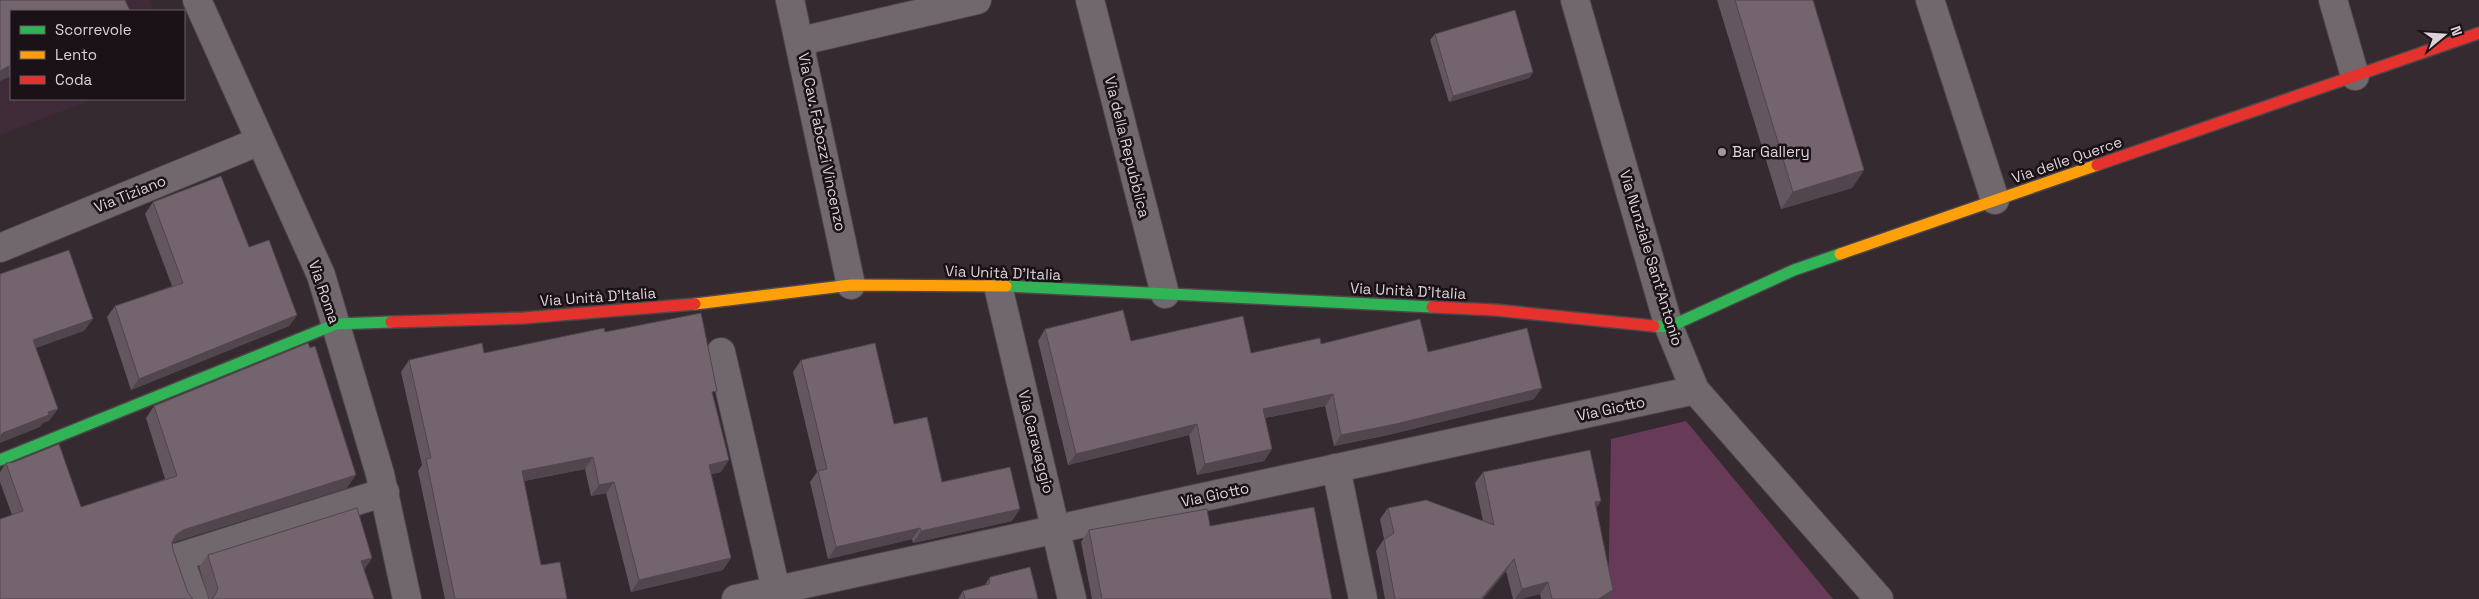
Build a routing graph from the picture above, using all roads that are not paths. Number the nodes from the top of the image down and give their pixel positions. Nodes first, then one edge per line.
1 (197, 0) edge
2 (790, 0) edge
3 (977, 0) edge
4 (1090, 0) edge
5 (1575, 0) edge
6 (1930, 0) edge
7 (2333, 0) edge
8 (2479, 33) edge
9 (801, 41) junction
10 (2354, 76) junction
11 (260, 141) junction
12 (1995, 200) junction
13 (0, 248) edge
14 (851, 285) junction
15 (998, 286) junction
16 (1165, 294) junction
17 (336, 324) junction
18 (1669, 328) junction
19 (721, 352) dead end
20 (1695, 390) junction
21 (0, 460) edge
22 (1336, 468) junction
23 (385, 492) junction
24 (1057, 529) junction
25 (777, 595) edge
26 (194, 599) edge
27 (407, 599) edge
28 (736, 599) edge
29 (1072, 599) edge
30 (1363, 599) edge
31 (1880, 599) edge

1 - 11 street, Via Roma
2 - 9 street, Via Cav. Fabozzi Vincenzo
3 - 9 street
4 - 16 street, Via della Repubblica
5 - 18 street, Via Nunziale Sant'Antonio
6 - 12 street
7 - 10 street
8 - 10 street, Via delle Querce
9 - 14 street, Via Cav. Fabozzi Vincenzo
10 - 12 street, Via delle Querce
11 - 13 street, Via Tiziano
11 - 17 street, Via Roma
12 - 18 street, Via delle Querce
14 - 15 street, Via Unità D'Italia
14 - 17 street, Via Unità D'Italia
15 - 16 street, Via Unità D'Italia
15 - 24 street, Via Caravaggio
16 - 18 street, Via Unità D'Italia
17 - 21 street, Via Unità D'Italia
17 - 23 street, Via Roma
18 - 20 street, Via Nunziale Sant'Antonio
19 - 25 street
20 - 22 street, Via Giotto
20 - 31 street, Via Nunziale Sant'Antonio
22 - 24 street, Via Giotto
22 - 30 street
23 - 26 street
23 - 27 street, Via Roma
24 - 25 street, Via Giotto
24 - 29 street, Via Caravaggio
25 - 28 street, Via Giotto

